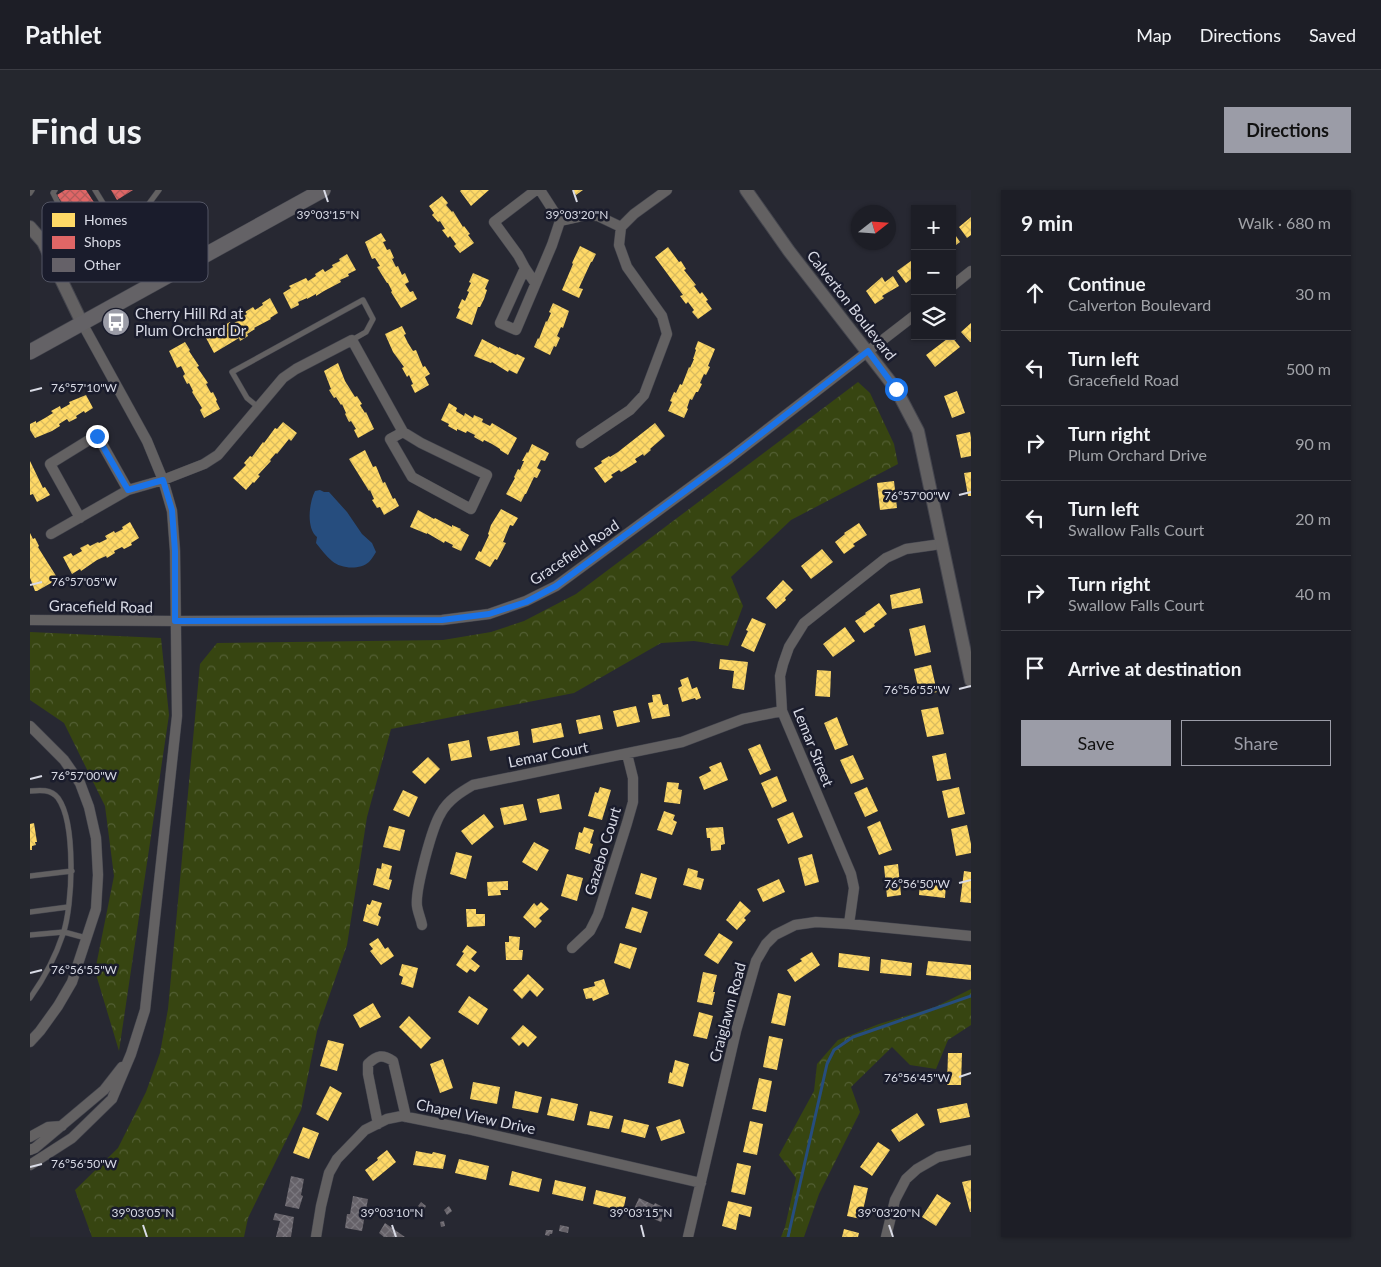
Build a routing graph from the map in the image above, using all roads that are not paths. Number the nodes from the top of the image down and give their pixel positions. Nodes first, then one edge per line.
1 (32, 190) edge
2 (55, 190) edge
3 (95, 190) edge
4 (159, 190) edge
5 (323, 190) edge
6 (538, 190) edge
7 (667, 190) edge
8 (746, 190) edge
9 (30, 193) edge
10 (57, 202) edge
11 (102, 202) edge
12 (150, 202) edge
13 (560, 221) junction
14 (30, 227) edge
15 (621, 227) junction
16 (42, 241) edge
17 (208, 253) edge
18 (524, 268) junction
19 (971, 271) edge
20 (62, 282) edge
21 (156, 282) edge
22 (956, 283) edge
23 (535, 284) junction
24 (911, 318) edge
25 (82, 323) junction
26 (352, 340) junction
27 (868, 351) junction
28 (30, 352) edge
29 (258, 408) junction
30 (403, 432) junction
31 (581, 443) dead end
32 (163, 480) junction
33 (128, 490) junction
34 (80, 518) junction
35 (51, 534) dead end
36 (941, 544) junction
37 (30, 620) edge
38 (175, 621) junction
39 (971, 681) edge
40 (782, 711) junction
41 (30, 726) edge
42 (627, 754) junction
43 (30, 791) edge
44 (72, 871) junction
45 (30, 876) edge
46 (68, 907) junction
47 (30, 912) edge
48 (849, 924) junction
49 (422, 925) dead end
50 (64, 932) junction
51 (30, 935) edge
52 (971, 936) edge
53 (87, 938) junction
54 (572, 948) dead end
55 (30, 998) edge
56 (30, 1042) edge
57 (131, 1054) junction
58 (406, 1117) junction
59 (378, 1124) junction
60 (62, 1126) junction
61 (30, 1138) edge
62 (72, 1138) junction
63 (30, 1150) edge
64 (971, 1150) edge
65 (30, 1165) edge
66 (701, 1183) junction
67 (316, 1237) edge
68 (688, 1237) edge
69 (886, 1237) edge

1 - 9 lane
2 - 10 lane
3 - 11 lane
4 - 12 lane
5 - 17 main road
6 - 13 street
6 - 18 street
7 - 15 street
8 - 27 street, Calverton Boulevard
13 - 15 street
13 - 23 street
14 - 16 street
15 - 31 street
18 - 23 street
18 - 23 street
19 - 22 street
20 - 25 street
21 - 25 main road
24 - 27 street, Gracefield Road
25 - 28 main road
25 - 32 street
26 - 29 street
26 - 29 lane
26 - 30 street
27 - 36 street, Calverton Boulevard
27 - 38 street, Gracefield Road
29 - 32 street
30 - 30 street
32 - 33 street
32 - 38 street
33 - 34 street
33 - 34 street
34 - 35 street
36 - 39 street, Calverton Boulevard
36 - 40 street, Lemar Street
37 - 38 street, Gracefield Road
38 - 57 street
40 - 42 street, Lemar Court
40 - 48 street, Lemar Street
41 - 53 street
42 - 49 street, Lemar Court
42 - 54 street, Gazebo Court
43 - 44 lane
44 - 45 lane
44 - 46 lane
46 - 47 lane
46 - 50 lane
48 - 52 street, Craiglawn Road
48 - 66 street, Craiglawn Road
50 - 51 lane
50 - 53 lane
50 - 55 lane
53 - 56 street
57 - 60 street
57 - 62 street
58 - 59 street, Chapel View Drive
58 - 59 street
58 - 66 street, Chapel View Drive
59 - 67 street, Chapel View Drive
60 - 61 street
60 - 62 street
60 - 63 street
62 - 65 street
64 - 69 street
66 - 68 street, Craiglawn Road

